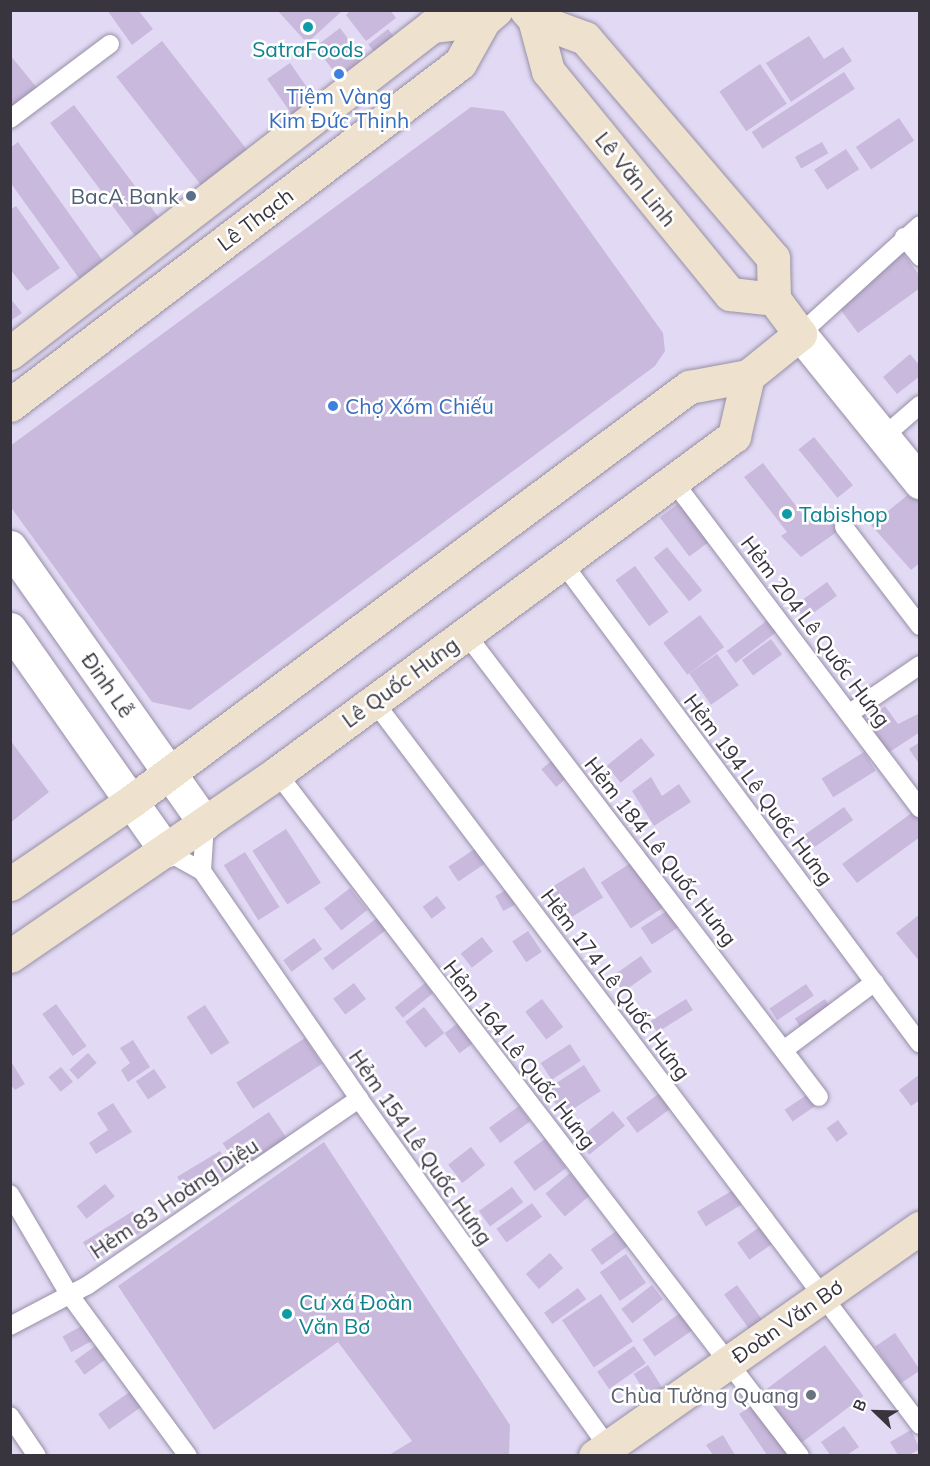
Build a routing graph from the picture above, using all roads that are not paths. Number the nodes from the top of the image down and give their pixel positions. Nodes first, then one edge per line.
1 (490, 15) edge
2 (530, 15) edge
3 (110, 44) dead end
4 (10, 119) edge
5 (920, 225) edge
6 (904, 237) junction
7 (920, 257) edge
8 (774, 299) junction
9 (800, 334) junction
10 (10, 352) edge
11 (748, 376) junction
12 (10, 405) edge
13 (920, 405) edge
14 (883, 437) junction
15 (674, 482) junction
16 (920, 482) edge
17 (844, 527) dead end
18 (10, 548) edge
19 (562, 562) junction
20 (920, 626) edge
21 (10, 629) edge
22 (466, 634) junction
23 (920, 665) edge
24 (373, 700) junction
25 (850, 713) junction
26 (171, 772) junction
27 (277, 773) junction
28 (133, 800) junction
29 (920, 808) edge
30 (205, 823) junction
31 (166, 850) junction
32 (202, 871) junction
33 (10, 884) edge
34 (10, 956) edge
35 (875, 982) junction
36 (920, 1044) edge
37 (785, 1049) junction
38 (819, 1097) dead end
39 (359, 1099) junction
40 (10, 1194) edge
41 (920, 1228) edge
42 (69, 1294) junction
43 (822, 1296) junction
44 (10, 1326) edge
45 (730, 1360) junction
46 (10, 1416) edge
47 (920, 1425) edge
48 (606, 1452) edge
49 (36, 1455) edge
50 (188, 1455) edge
51 (800, 1455) edge

1 - 10 street, Lê Thạch
1 - 12 street, Lê Thạch
2 - 8 street, Lê Văn Linh
2 - 8 street, Lê Văn Linh
3 - 4 lane
5 - 6 lane
6 - 7 lane
6 - 9 lane
8 - 9 street
9 - 11 street
9 - 14 street
11 - 15 street, Lê Quốc Hưng
11 - 26 street
13 - 14 lane
14 - 16 street
15 - 19 street, Lê Quốc Hưng
15 - 25 lane, Hẻm 204 Lê Quốc Hưng
17 - 20 lane
18 - 26 street, Ðinh Lễ
19 - 22 street, Lê Quốc Hưng
19 - 35 lane, Hẻm 194 Lê Quốc Hưng
21 - 28 street
22 - 24 street, Lê Quốc Hưng
22 - 37 lane, Hẻm 184 Lê Quốc Hưng
23 - 25 lane
24 - 27 street, Lê Quốc Hưng
24 - 43 lane, Hẻm 174 Lê Quốc Hưng
25 - 29 lane, Hẻm 204 Lê Quốc Hưng
26 - 28 street
26 - 30 street, Ðinh Lễ
27 - 30 street, Lê Quốc Hưng
27 - 45 lane, Hẻm 164 Lê Quốc Hưng
28 - 31 street
28 - 33 street
30 - 31 street, Lê Quốc Hưng
30 - 32 lane
31 - 32 lane, Hẻm 154 Lê Quốc Hưng
31 - 34 street, Lê Quốc Hưng
32 - 39 lane, Hẻm 154 Lê Quốc Hưng
35 - 36 lane, Hẻm 194 Lê Quốc Hưng
35 - 37 lane
37 - 38 lane, Hẻm 184 Lê Quốc Hưng
39 - 42 lane, Hẻm 83 Hoàng Diệu
39 - 48 lane, Hẻm 154 Lê Quốc Hưng
40 - 42 lane
41 - 43 street, Đoàn Văn Bơ
42 - 44 lane, Hẻm 83 Hoàng Diệu
42 - 50 lane
43 - 45 street, Đoàn Văn Bơ
43 - 47 lane, Hẻm 174 Lê Quốc Hưng
45 - 48 street, Đoàn Văn Bơ
45 - 51 lane, Hẻm 164 Lê Quốc Hưng
46 - 49 lane

